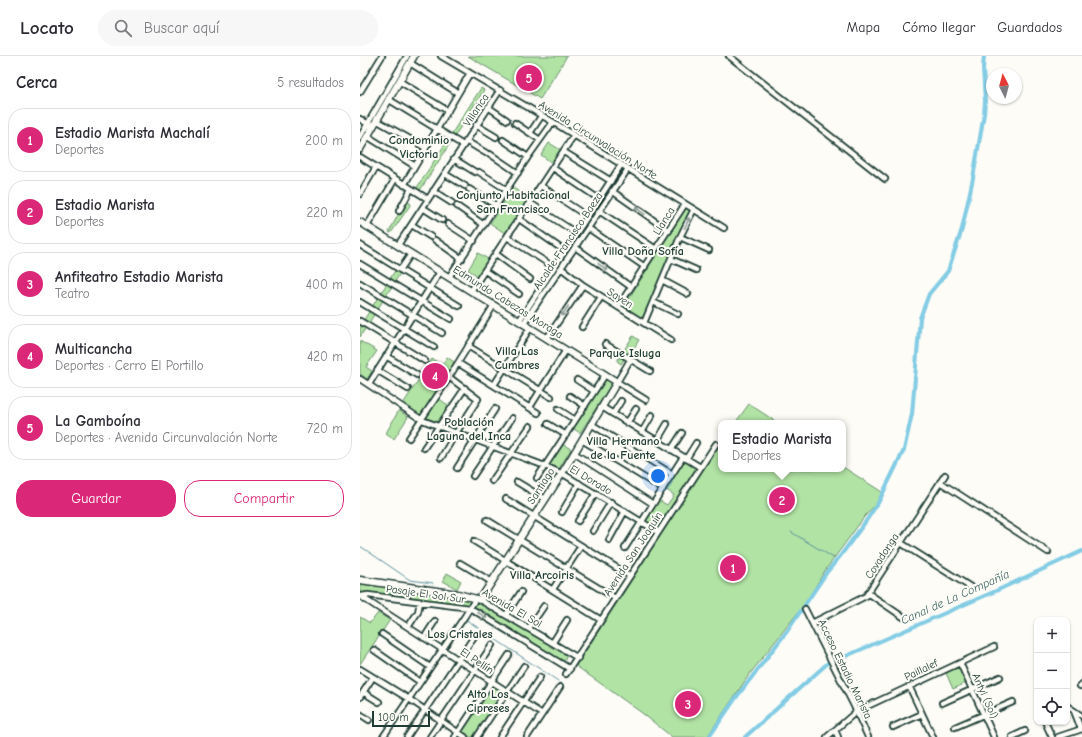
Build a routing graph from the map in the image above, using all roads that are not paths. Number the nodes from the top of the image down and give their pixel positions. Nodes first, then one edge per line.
1 (382, 56) edge
2 (407, 56) edge
3 (414, 56) edge
4 (441, 56) edge
5 (729, 56) edge
6 (410, 63) junction
7 (470, 73) junction
8 (399, 81) junction
9 (500, 90) junction
10 (360, 92) edge
11 (458, 93) junction
12 (388, 99) junction
13 (488, 107) junction
14 (448, 111) junction
15 (542, 115) junction
16 (360, 119) edge
17 (376, 120) junction
18 (507, 120) dead end
19 (553, 122) junction
20 (515, 123) dead end
21 (370, 125) junction
22 (476, 125) junction
23 (437, 129) junction
24 (530, 133) junction
25 (574, 135) junction
26 (368, 136) junction
27 (360, 137) edge
28 (496, 137) dead end
29 (503, 140) dead end
30 (540, 140) junction
31 (466, 141) junction
32 (463, 145) junction
33 (426, 148) junction
34 (360, 149) edge
35 (564, 152) junction
36 (360, 157) edge
37 (528, 157) junction
38 (454, 159) junction
39 (621, 165) junction
40 (415, 166) junction
41 (376, 167) junction
42 (553, 168) junction
43 (628, 169) junction
44 (518, 173) junction
45 (445, 174) junction
46 (395, 179) junction
47 (885, 179) dead end
48 (611, 181) junction
49 (404, 185) junction
50 (541, 186) junction
51 (411, 189) junction
52 (507, 190) junction
53 (433, 191) junction
54 (612, 191) junction
55 (360, 194) edge
56 (428, 199) junction
57 (599, 199) junction
58 (530, 203) junction
59 (685, 204) junction
60 (497, 206) junction
61 (423, 208) junction
62 (694, 209) junction
63 (399, 211) dead end
64 (579, 211) dead end
65 (599, 211) junction
66 (519, 219) junction
67 (442, 220) dead end
68 (360, 222) edge
69 (448, 224) dead end
70 (412, 225) junction
71 (484, 225) junction
72 (367, 226) junction
73 (588, 228) junction
74 (724, 228) dead end
75 (669, 231) junction
76 (576, 233) junction
77 (507, 237) junction
78 (680, 237) junction
79 (474, 241) junction
80 (360, 245) edge
81 (398, 245) junction
82 (559, 247) dead end
83 (575, 247) junction
84 (656, 249) junction
85 (709, 250) dead end
86 (411, 254) junction
87 (496, 254) junction
88 (462, 259) junction
89 (671, 259) junction
90 (360, 264) edge
91 (549, 264) dead end
92 (645, 267) junction
93 (561, 268) junction
94 (400, 270) junction
95 (696, 270) dead end
96 (485, 271) junction
97 (440, 272) junction
98 (449, 277) junction
99 (530, 279) dead end
100 (662, 280) junction
101 (360, 283) edge
102 (583, 284) junction
103 (631, 287) junction
104 (430, 288) junction
105 (471, 291) junction
106 (519, 294) dead end
107 (688, 294) dead end
108 (601, 297) junction
109 (421, 301) junction
110 (360, 302) edge
111 (652, 302) junction
112 (459, 306) dead end
113 (494, 306) junction
114 (618, 307) junction
115 (413, 314) junction
116 (678, 314) dead end
117 (451, 319) dead end
118 (360, 321) edge
119 (521, 322) junction
120 (644, 323) junction
121 (582, 327) dead end
122 (404, 328) junction
123 (530, 328) junction
124 (442, 333) dead end
125 (547, 338) junction
126 (671, 340) dead end
127 (396, 342) junction
128 (606, 344) dead end
129 (468, 346) junction
130 (434, 347) dead end
131 (566, 350) junction
132 (386, 356) junction
133 (630, 360) junction
134 (425, 361) dead end
135 (458, 363) junction
136 (377, 370) junction
137 (504, 370) junction
138 (650, 371) dead end
139 (416, 375) dead end
140 (605, 375) junction
141 (449, 377) junction
142 (360, 379) edge
143 (577, 380) dead end
144 (617, 382) junction
145 (369, 384) junction
146 (494, 385) junction
147 (465, 388) junction
148 (408, 389) dead end
149 (541, 390) junction
150 (594, 391) junction
151 (570, 396) dead end
152 (551, 397) dead end
153 (621, 400) dead end
154 (646, 400) dead end
155 (585, 406) junction
156 (530, 407) junction
157 (602, 407) junction
158 (495, 409) dead end
159 (558, 409) dead end
160 (636, 409) dead end
161 (538, 413) dead end
162 (613, 414) junction
163 (652, 416) dead end
164 (512, 418) dead end
165 (422, 420) junction
166 (575, 420) junction
167 (627, 423) junction
168 (548, 424) dead end
169 (591, 424) junction
170 (667, 424) dead end
171 (530, 426) dead end
172 (439, 427) junction
173 (642, 432) junction
174 (456, 433) junction
175 (682, 433) dead end
176 (566, 435) junction
177 (409, 438) dead end
178 (475, 440) junction
179 (582, 440) junction
180 (656, 441) junction
181 (696, 443) dead end
182 (716, 444) dead end
183 (493, 447) junction
184 (424, 448) dead end
185 (671, 450) junction
186 (574, 453) junction
187 (512, 454) junction
188 (441, 458) dead end
189 (684, 458) junction
190 (545, 466) junction
191 (700, 467) junction
192 (457, 468) dead end
193 (562, 473) junction
194 (672, 474) junction
195 (945, 475) dead end
196 (472, 476) dead end
197 (537, 478) dead end
198 (492, 481) dead end
199 (516, 482) dead end
200 (940, 482) junction
201 (580, 483) junction
202 (663, 489) junction
203 (596, 493) junction
204 (506, 499) dead end
205 (545, 500) junction
206 (611, 502) junction
207 (653, 504) junction
208 (625, 511) junction
209 (562, 512) dead end
210 (534, 517) junction
211 (487, 520) dead end
212 (578, 520) dead end
213 (641, 522) junction
214 (593, 531) dead end
215 (658, 532) junction
216 (519, 539) junction
217 (609, 540) dead end
218 (474, 541) dead end
219 (901, 543) junction
220 (581, 546) junction
221 (625, 548) dead end
222 (1048, 552) dead end
223 (506, 560) junction
224 (460, 563) dead end
225 (566, 568) junction
226 (630, 576) junction
227 (360, 580) edge
228 (492, 582) junction
229 (972, 588) dead end
230 (553, 590) junction
231 (521, 592) dead end
232 (868, 593) junction
233 (361, 596) edge
234 (615, 598) junction
235 (478, 599) junction
236 (420, 602) junction
237 (544, 606) dead end
238 (470, 608) junction
239 (805, 609) dead end
240 (506, 615) junction
241 (903, 617) dead end
242 (567, 620) dead end
243 (601, 620) junction
244 (435, 621) dead end
245 (812, 623) junction
246 (408, 627) junction
247 (529, 628) junction
248 (382, 634) dead end
249 (475, 636) dead end
250 (424, 638) junction
251 (553, 642) junction
252 (492, 645) dead end
253 (994, 647) dead end
254 (442, 649) junction
255 (374, 650) dead end
256 (509, 655) dead end
257 (578, 658) junction
258 (459, 660) junction
259 (960, 662) junction
260 (524, 666) dead end
261 (430, 667) junction
262 (360, 669) edge
263 (570, 669) junction
264 (475, 671) junction
265 (566, 674) dead end
266 (373, 677) junction
267 (540, 677) dead end
268 (1000, 677) dead end
269 (420, 682) junction
270 (491, 682) junction
271 (909, 686) junction
272 (560, 687) dead end
273 (972, 689) junction
274 (363, 692) junction
275 (506, 692) junction
276 (360, 697) edge
277 (408, 699) junction
278 (379, 702) dead end
279 (523, 702) junction
280 (1013, 702) dead end
281 (942, 703) dead end
282 (1070, 708) edge
283 (425, 710) junction
284 (1074, 711) junction
285 (857, 712) junction
286 (360, 714) edge
287 (542, 714) junction
288 (922, 714) junction
289 (984, 715) junction
290 (1082, 716) edge
291 (369, 720) dead end
292 (441, 721) junction
293 (1046, 725) edge
294 (893, 727) dead end
295 (955, 727) dead end
296 (1082, 729) edge
297 (835, 730) junction
298 (1025, 731) dead end
299 (457, 735) edge
300 (383, 737) edge
301 (408, 737) edge
302 (430, 737) edge
303 (465, 737) edge
304 (477, 737) edge
305 (500, 737) edge
306 (527, 737) edge
307 (827, 737) edge
308 (838, 737) edge
309 (868, 737) edge
310 (933, 737) edge
311 (994, 737) edge
312 (1012, 737) edge
313 (1052, 737) edge
314 (1058, 737) edge

1 - 10 street
2 - 21 street
3 - 6 street
4 - 7 street, Avenida Circunvalación Norte
5 - 47 street
6 - 8 street
6 - 11 street
7 - 9 street, Avenida Circunvalación Norte
7 - 11 street
8 - 12 street
8 - 14 street
9 - 13 street, Villarica
9 - 15 street, Avenida Circunvalación Norte
11 - 14 street
12 - 17 street
12 - 23 street
13 - 18 street
13 - 22 street, Villarica
14 - 23 street
15 - 19 street, Avenida Circunvalación Norte
15 - 24 street
16 - 21 street
17 - 21 street
17 - 33 street
19 - 25 street, Avenida Circunvalación Norte
19 - 30 street
20 - 24 street
21 - 26 street
21 - 27 street
22 - 28 street
22 - 31 street, Villarica
23 - 32 street
23 - 33 street
24 - 30 street
25 - 35 street
25 - 39 street, Avenida Circunvalación Norte
26 - 34 street
26 - 40 street
29 - 37 street
30 - 37 street
31 - 32 street, Villarica
31 - 44 street
32 - 38 street, Villarica
33 - 40 street
35 - 42 street
35 - 48 street
36 - 41 street
37 - 44 street
38 - 45 street, Villarica
38 - 52 street
39 - 43 street, Avenida Circunvalación Norte
39 - 48 street, Alcalde Francisco Baeza
40 - 49 street
41 - 46 street
41 - 55 street
42 - 50 street
42 - 57 street
43 - 54 street, Alcalde Francisco Baeza
43 - 59 street, Avenida Circunvalación Norte
44 - 52 street
45 - 53 street, Villarica
45 - 60 street
46 - 49 street
46 - 72 street
48 - 57 street, Alcalde Francisco Baeza
49 - 51 street
50 - 58 street
50 - 64 street
51 - 56 street
51 - 63 street
52 - 60 street
53 - 56 street, Villarica
53 - 71 street
54 - 65 street, Alcalde Francisco Baeza
75 -> 54 street
56 - 61 street, Villarica
57 - 76 street, Alcalde Francisco Baeza
58 - 66 street
58 - 76 street
59 - 62 street, Avenida Circunvalación Norte
59 - 75 street, Llanca
60 - 71 street
61 - 67 street
61 - 70 street, Villarica
62 - 74 street, Avenida Circunvalación Norte
78 -> 62 street
65 - 73 street, Alcalde Francisco Baeza
65 - 84 street
66 - 77 street
66 - 82 street
68 - 72 street, Edmundo Cabezas Moraga
69 - 79 street
70 - 81 street, Villarica
70 - 88 street
71 - 79 street
72 - 81 street, Edmundo Cabezas Moraga
73 - 83 street, Alcalde Francisco Baeza
73 - 92 street
75 - 84 street, Llanca
76 - 119 street, Alcalde Francisco Baeza
77 - 87 street
77 - 91 street
78 - 85 street
78 - 89 street
79 - 88 street
80 - 94 street
81 - 86 street, Edmundo Cabezas Moraga
83 - 93 street, Alcalde Francisco Baeza
83 -> 103 street
84 - 92 street, Llanca
86 - 94 street
86 - 97 street, Edmundo Cabezas Moraga
87 - 96 street
87 - 99 street
88 - 98 street
89 - 95 street
89 - 100 street
90 - 109 street
92 - 103 street, Llanca
93 - 102 street, Sayen
93 - 119 street, Alcalde Francisco Baeza
94 - 104 street
96 - 105 street
96 - 106 street
97 - 98 street, Edmundo Cabezas Moraga
97 - 104 street
98 - 105 street, Edmundo Cabezas Moraga
100 - 107 street
100 - 111 street
101 - 115 street
102 - 108 street, Sayen
102 -> 125 street
103 - 114 street, Llanca
104 - 109 street
104 - 112 street
105 - 113 street, Edmundo Cabezas Moraga
108 - 114 street, Sayen
108 - 121 street
109 - 115 street
109 - 117 street
110 - 122 street
111 - 116 street
111 - 120 street
113 - 119 street, Edmundo Cabezas Moraga
113 - 129 street
114 - 120 street, Sayen
115 - 122 street
115 - 124 street
118 - 127 street
119 - 123 street, Edmundo Cabezas Moraga
120 - 126 street, Sayen
122 - 127 street
122 - 130 street
123 - 125 street, Edmundo Cabezas Moraga
123 - 137 street
125 - 131 street, Edmundo Cabezas Moraga
127 - 132 street
127 - 134 street
128 - 133 street
129 - 135 street
129 - 137 street
131 - 140 street, Edmundo Cabezas Moraga
131 - 149 street
132 - 136 street
132 - 139 street
133 - 138 street
133 - 144 street
135 - 141 street
135 - 146 street
136 - 145 street
136 - 148 street
137 - 146 street
137 - 149 street
140 - 144 street, Edmundo Cabezas Moraga
140 - 150 street
141 - 147 street
141 - 165 street
142 - 145 street, El Dorado
143 - 150 street
144 - 154 street, Edmundo Cabezas Moraga
144 - 157 street, Santiago
145 - 165 street, El Dorado
146 - 156 street
147 - 172 street
147 - 174 street
149 - 152 street
149 - 156 street
150 - 155 street
151 - 155 street
153 - 162 street
155 - 166 street
156 - 161 street
157 - 162 street
157 - 169 street, Santiago
158 - 178 street
159 - 166 street
160 - 167 street
162 - 167 street
163 - 173 street
164 - 183 street
165 - 172 street, El Dorado
165 - 177 street
166 - 176 street
167 - 173 street
168 - 176 street
169 - 179 street, Santiago
169 - 194 street
170 - 180 street
171 - 187 street
172 - 174 street, El Dorado
172 - 184 street
173 - 180 street
174 - 178 street, El Dorado
174 - 188 street
175 - 185 street
176 - 190 street
178 - 183 street, El Dorado
178 - 192 street
179 - 186 street, Santiago
179 - 202 street
180 - 185 street
181 - 189 street
182 - 191 street, Avenida San Joaquín
183 - 187 street, El Dorado
183 - 196 street
185 - 189 street
186 - 193 street, Santiago
186 - 207 street
187 - 190 street, El Dorado
187 - 198 street
189 - 191 street
189 - 194 street
190 - 193 street, El Dorado
190 - 197 street
191 - 215 street, Avenida San Joaquín
193 - 201 street, El Dorado
193 - 205 street, Santiago
194 - 202 street
195 - 200 street, Covadonga
199 - 205 street
200 - 219 street, Covadonga
200 - 222 street
201 - 203 street, El Dorado
201 - 209 street
202 - 207 street
203 - 206 street, El Dorado
203 - 212 street
204 - 210 street
205 - 210 street, Santiago
206 - 208 street, El Dorado
206 - 214 street
207 - 213 street
208 - 213 street, El Dorado
208 - 217 street
210 - 216 street, Santiago
210 - 220 street
211 - 216 street
213 - 215 street, El Dorado
213 - 221 street
215 - 226 street, Avenida San Joaquín
216 - 223 street, Santiago
216 - 225 street
218 - 223 street
219 - 229 street
219 - 232 street, Covadonga
220 - 225 street
220 - 226 street
223 - 228 street, Santiago
223 - 230 street
224 - 228 street
225 - 230 street
225 - 234 street
226 - 234 street, Avenida San Joaquín
227 - 235 street, Avenida El Sol
228 - 235 street, Santiago
230 - 243 street
231 - 240 street
232 - 241 street
232 - 245 street, Covadonga
233 - 236 street, Pasaje El Sol Sur
233 - 246 street, El Pellín
234 - 243 street, Avenida San Joaquín
235 - 238 street
235 - 240 street, Avenida El Sol
236 - 238 street, Pasaje El Sol Sur
236 - 246 street
237 - 247 street
238 - 254 street
238 -> 263 street, Pasaje El Sol Sur
239 - 245 street, Acceso Estadio Marista
240 - 247 street, Avenida El Sol
242 - 251 street
243 - 257 street, Avenida San Joaquín
244 - 250 street
245 - 285 street, Acceso Estadio Marista
246 - 250 street, El Pellín
247 - 251 street, Avenida El Sol
248 - 261 street
249 - 258 street
250 - 254 street, El Pellín
251 - 257 street, Avenida El Sol
252 - 264 street
253 - 259 street, Paillalef
254 - 258 street, El Pellín
254 - 261 street
255 - 269 street
256 - 270 street
257 - 263 street, Avenida San Joaquín
258 - 264 street, El Pellín
258 - 283 street
259 - 271 street, Paillalef
259 - 273 street, Antyl (Sol)
260 - 275 street
261 - 269 street
262 - 266 street
263 - 265 street, Avenida San Joaquín
264 - 270 street, El Pellín
264 - 292 street
266 - 274 street
266 - 277 street
267 - 279 street
268 - 273 street
269 - 277 street
270 - 275 street, El Pellín
270 - 299 street
271 - 285 street, Paillalef
271 - 288 street
272 - 287 street
273 - 281 street
273 - 289 street, Antyl (Sol)
274 - 276 street
274 - 278 street
275 - 279 street, El Pellín
275 - 304 street
277 - 283 street
277 - 300 street
279 - 287 street, El Pellín
279 - 305 street
280 - 289 street
282 - 284 street
283 - 292 street
283 - 301 street
284 - 290 street
284 - 296 street
285 - 297 street, Paillalef
285 - 309 street, Acceso Estadio Marista
286 - 291 street
287 - 306 street
288 - 294 street
288 - 310 street
289 - 295 street
289 - 311 street, Antyl (Sol)
292 - 299 street
292 - 302 street
293 - 313 street
296 - 314 street
297 - 307 street, Paillalef
297 - 308 street
298 - 312 street
299 - 303 street

